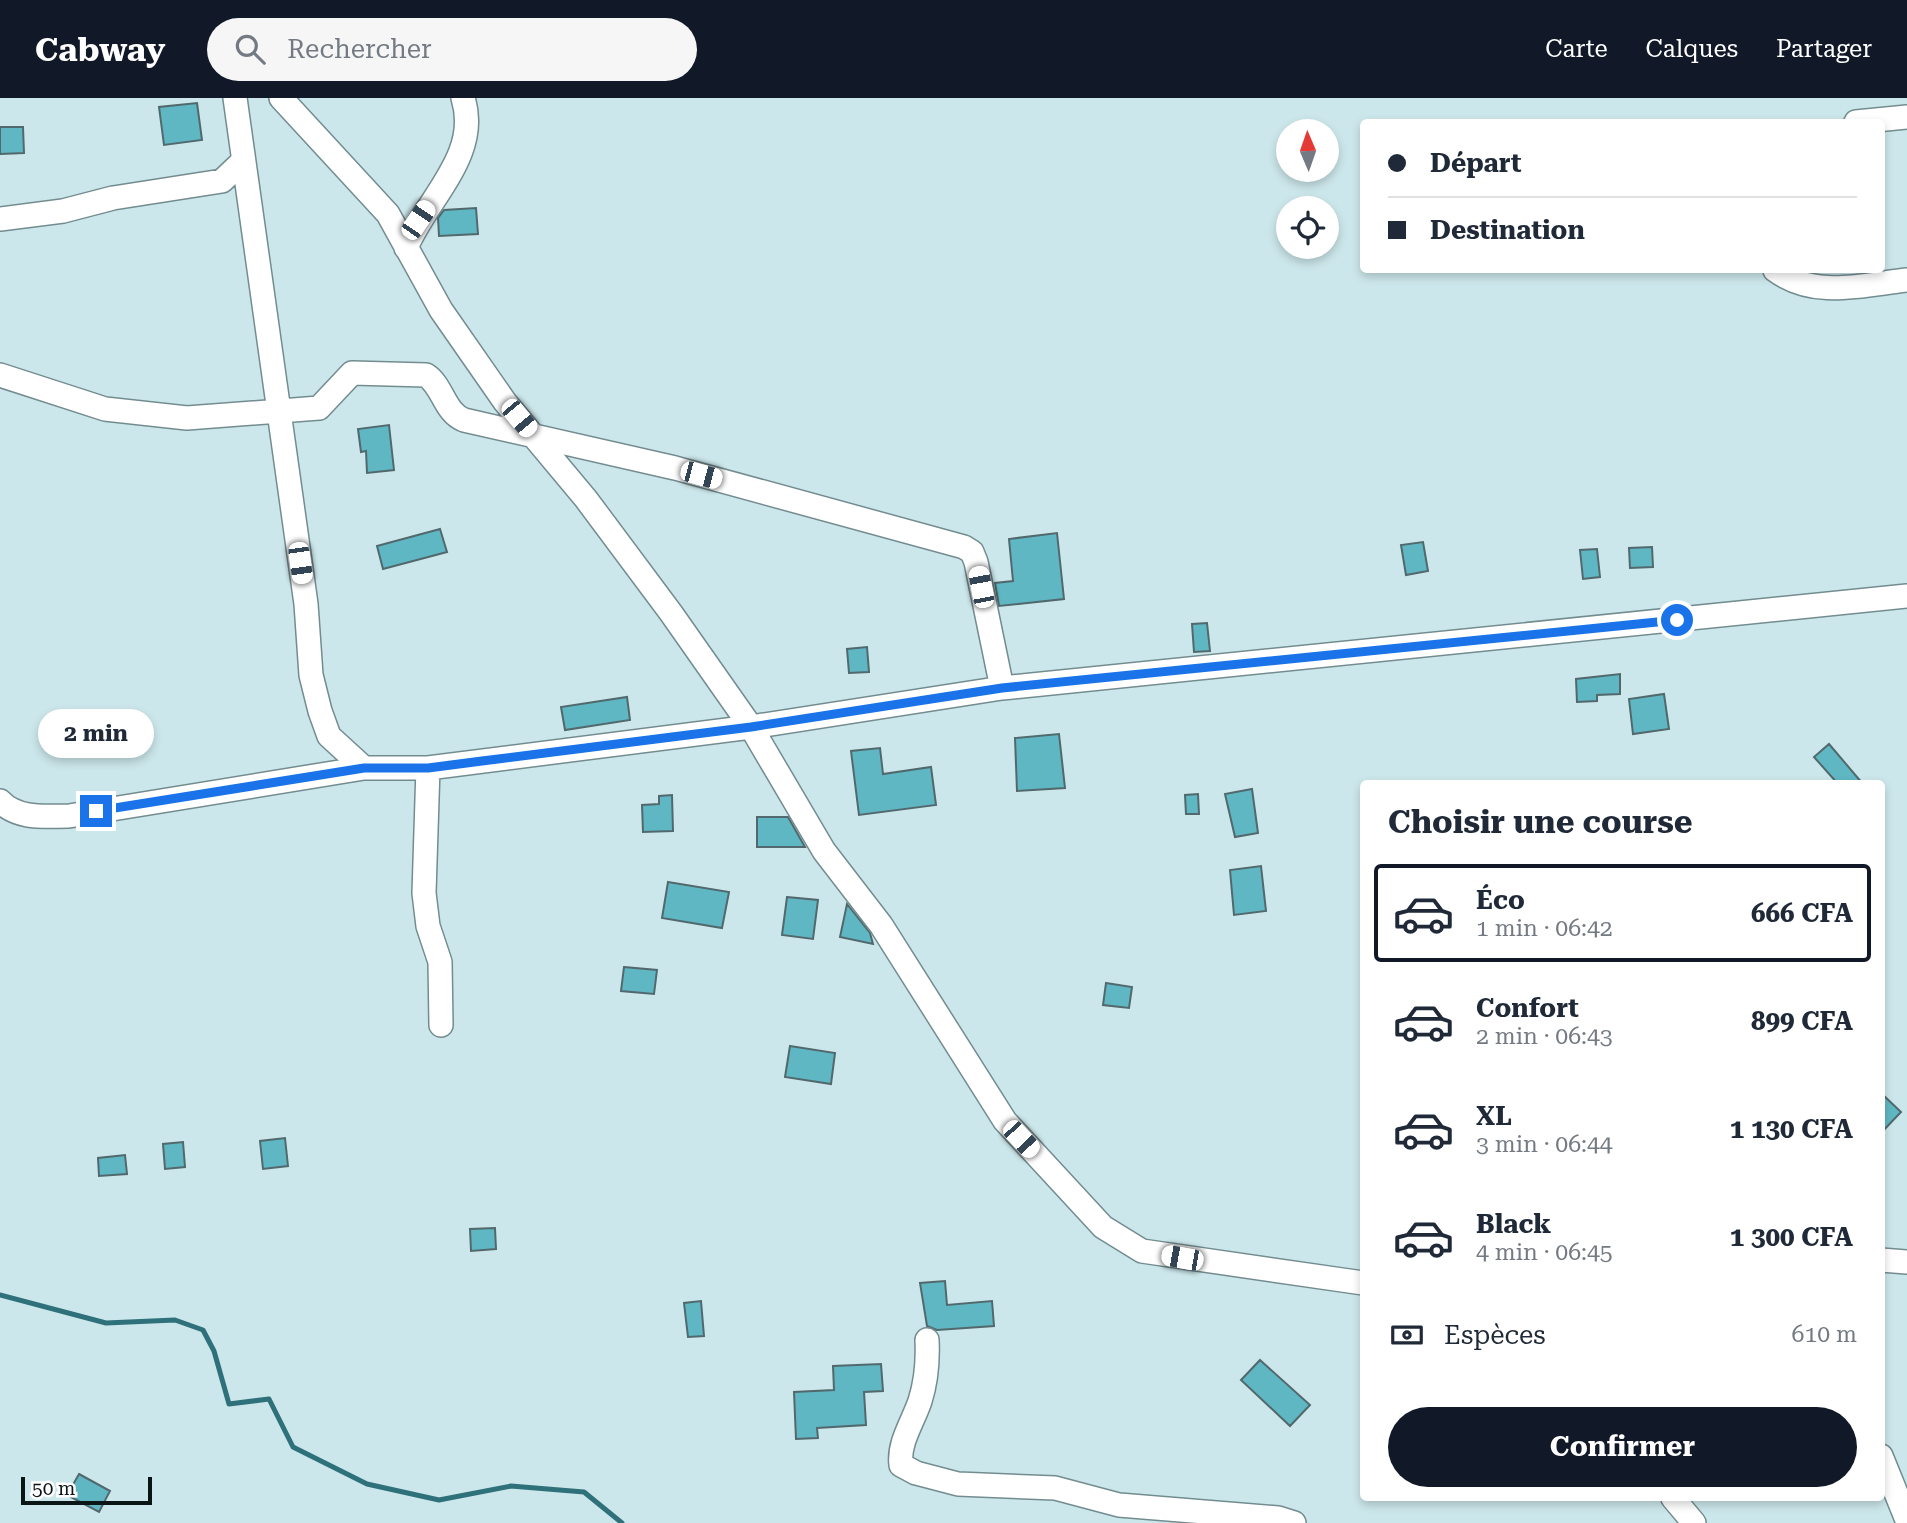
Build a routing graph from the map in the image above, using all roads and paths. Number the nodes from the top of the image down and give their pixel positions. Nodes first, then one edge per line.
1 (235, 98) edge
2 (281, 98) edge
3 (463, 98) edge
4 (1907, 117) edge
5 (1885, 119) edge
6 (243, 161) junction
7 (222, 181) junction
8 (247, 193) junction
9 (0, 219) edge
10 (406, 248) junction
11 (1779, 273) edge
12 (1907, 280) edge
13 (0, 375) edge
14 (280, 413) junction
15 (533, 434) junction
16 (1907, 596) edge
17 (1002, 688) junction
18 (751, 727) junction
19 (364, 768) junction
20 (428, 768) junction
21 (0, 801) edge
22 (441, 1025) dead end
23 (1885, 1260) edge
24 (1907, 1262) edge
25 (1360, 1283) edge
26 (927, 1340) dead end
27 (1885, 1466) edge
28 (1676, 1501) edge
29 (1907, 1520) edge
30 (1294, 1523) edge
31 (1694, 1523) edge

1 - 6 street
2 - 10 street
3 - 10 street
4 - 5 street
6 - 7 street
6 - 8 street
7 - 8 street
7 - 9 street
8 - 14 street
10 - 15 street
11 - 12 street
13 - 14 street
14 - 15 street
14 - 19 street
15 - 17 street
15 - 18 street
16 - 17 street
17 - 18 street
18 - 20 street
18 - 25 street
19 - 20 street
19 - 21 street
20 - 22 street
23 - 24 street
26 - 30 street
27 - 29 street
28 - 31 street

